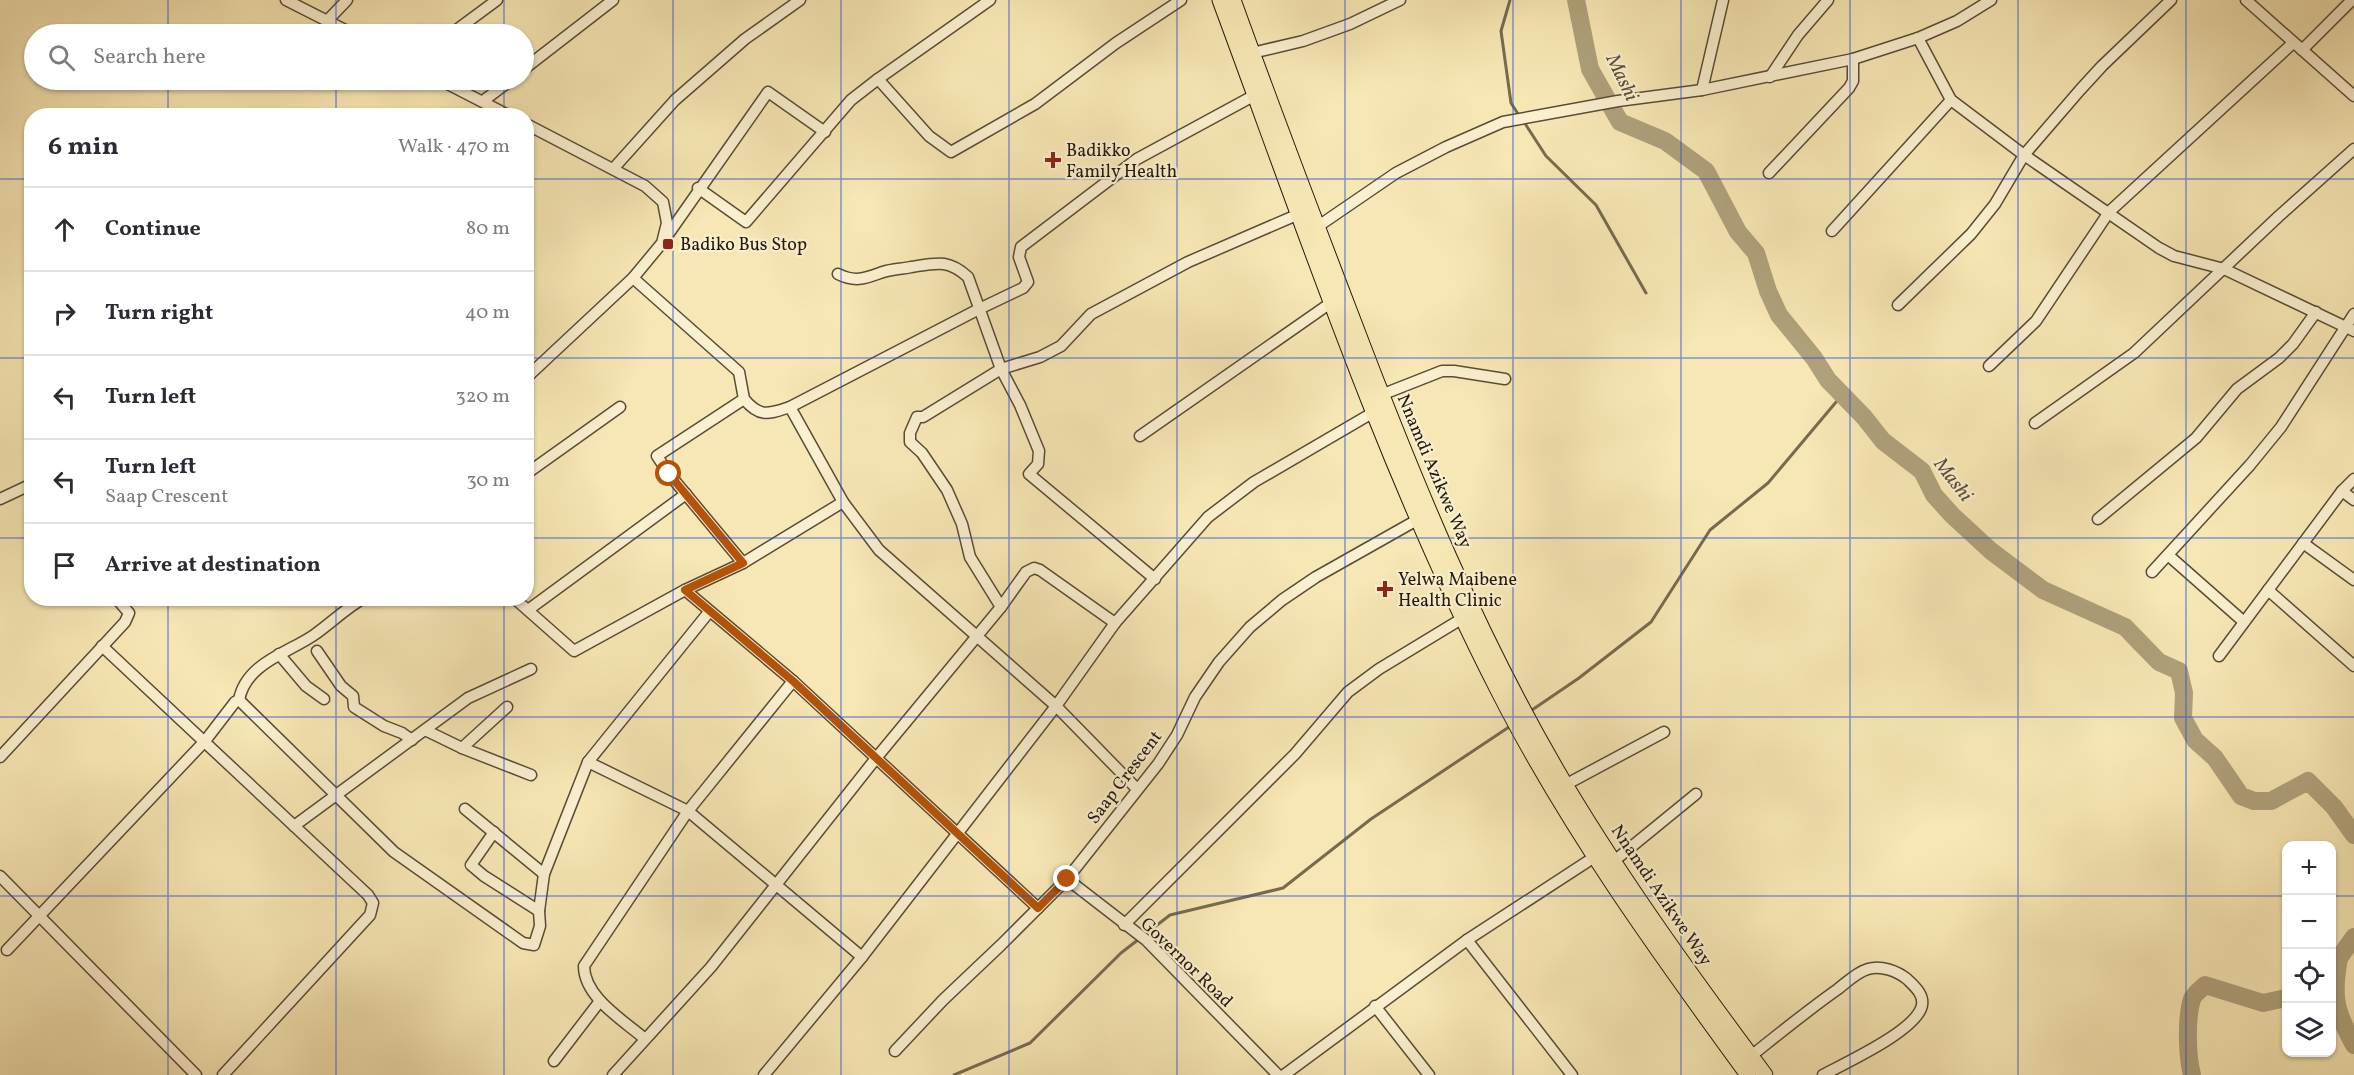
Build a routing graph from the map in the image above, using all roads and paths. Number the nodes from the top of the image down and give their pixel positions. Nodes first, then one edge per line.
1 (286, 0) edge
2 (347, 0) edge
3 (497, 0) edge
4 (613, 0) edge
5 (800, 0) edge
6 (990, 0) edge
7 (1181, 0) edge
8 (1220, 0) edge
9 (1233, 0) edge
10 (1400, 0) edge
11 (1723, 0) edge
12 (1827, 0) edge
13 (1990, 0) edge
14 (2171, 0) edge
15 (2246, 0) edge
16 (2352, 0) edge
17 (327, 21) junction
18 (333, 24) edge
19 (465, 24) edge
20 (1918, 38) junction
21 (2297, 46) junction
22 (1252, 53) junction
23 (1853, 59) junction
24 (534, 61) edge
25 (1770, 77) junction
26 (878, 79) junction
27 (460, 90) edge
28 (498, 90) edge
29 (1702, 90) junction
30 (1255, 95) junction
31 (2354, 96) edge
32 (1951, 100) junction
33 (483, 101) junction
34 (496, 108) edge
35 (534, 128) edge
36 (825, 132) junction
37 (2354, 149) edge
38 (2024, 155) junction
39 (613, 169) junction
40 (1769, 173) dead end
41 (698, 188) junction
42 (2109, 212) junction
43 (1299, 214) junction
44 (1317, 227) junction
45 (1832, 231) dead end
46 (662, 243) junction
47 (2224, 269) junction
48 (838, 274) dead end
49 (633, 278) junction
50 (1332, 302) junction
51 (1898, 305) dead end
52 (979, 309) junction
53 (2316, 312) junction
54 (2354, 314) edge
55 (2350, 328) edge
56 (1989, 366) dead end
57 (1001, 369) junction
58 (534, 371) edge
59 (1505, 379) dead end
60 (1381, 394) junction
61 (744, 399) junction
62 (620, 407) dead end
63 (790, 407) junction
64 (1374, 412) junction
65 (2035, 423) dead end
66 (1140, 436) dead end
67 (534, 468) edge
68 (2354, 479) edge
69 (24, 488) edge
70 (2342, 491) junction
71 (686, 494) junction
72 (0, 499) edge
73 (2354, 500) edge
74 (843, 502) junction
75 (2098, 519) dead end
76 (1417, 520) junction
77 (2303, 543) junction
78 (2168, 555) junction
79 (743, 563) junction
80 (2152, 572) dead end
81 (1155, 579) junction
82 (2354, 580) edge
83 (685, 590) junction
84 (2268, 590) junction
85 (124, 606) edge
86 (353, 606) edge
87 (523, 606) edge
88 (533, 606) edge
89 (534, 606) edge
90 (1001, 607) junction
91 (528, 610) junction
92 (710, 612) junction
93 (1463, 618) junction
94 (2244, 622) junction
95 (1115, 623) junction
96 (976, 635) junction
97 (102, 646) junction
98 (317, 651) dead end
99 (279, 654) junction
100 (2219, 656) dead end
101 (2354, 666) edge
102 (531, 669) dead end
103 (793, 681) junction
104 (324, 699) dead end
105 (239, 700) junction
106 (1056, 706) junction
107 (507, 707) dead end
108 (426, 730) junction
109 (1664, 732) dead end
110 (412, 740) junction
111 (205, 741) junction
112 (462, 748) junction
113 (0, 757) edge
114 (877, 757) junction
115 (588, 762) junction
116 (531, 775) dead end
117 (1565, 784) junction
118 (1137, 789) junction
119 (335, 794) junction
120 (1696, 794) dead end
121 (465, 809) dead end
122 (688, 811) junction
123 (294, 826) junction
124 (958, 831) junction
125 (494, 832) junction
126 (1605, 855) junction
127 (543, 874) junction
128 (0, 876) edge
129 (1067, 879) junction
130 (777, 884) junction
131 (1038, 908) junction
132 (539, 911) junction
133 (40, 917) junction
134 (1124, 924) junction
135 (1467, 940) junction
136 (7, 950) dead end
137 (862, 957) junction
138 (600, 1000) junction
139 (1374, 1006) junction
140 (645, 1039) junction
141 (895, 1051) dead end
142 (1751, 1056) junction
143 (554, 1061) dead end
144 (196, 1075) edge
145 (223, 1075) edge
146 (613, 1075) edge
147 (764, 1075) edge
148 (1278, 1075) edge
149 (1284, 1075) edge
150 (1429, 1075) edge
151 (1572, 1075) edge
152 (1748, 1075) edge
153 (1765, 1075) edge
154 (1823, 1075) edge

1 - 17 street
2 - 17 street
3 - 19 street
4 - 24 street
5 - 39 street
6 - 26 street
7 - 26 street
8 - 30 highway, Nnamdi Azikwe Way
9 - 22 highway, Nnamdi Azikwe Way
10 - 22 street
11 - 29 street
12 - 25 street
13 - 20 street
14 - 38 street
15 - 21 street
16 - 21 street
17 - 18 street
20 - 23 street
20 - 32 street
21 - 31 street
21 - 42 street
22 - 44 highway, Nnamdi Azikwe Way
23 - 25 street
23 - 40 street
25 - 29 street
26 - 36 street
27 - 33 street
28 - 33 street
29 - 44 street
30 - 43 highway, Nnamdi Azikwe Way
30 - 52 street
32 - 38 street
32 - 45 street
33 - 34 street
35 - 39 street
36 - 41 street
36 - 41 street
37 - 47 street
38 - 42 street
38 - 51 street
39 - 46 street
41 - 46 street
42 - 47 street
42 - 56 street
43 - 50 highway, Nnamdi Azikwe Way
43 - 57 street
44 - 60 highway, Nnamdi Azikwe Way
46 - 49 street
47 - 53 street
47 - 65 street
48 - 52 street
49 - 58 street
49 - 61 street
50 - 64 highway, Nnamdi Azikwe Way
50 - 66 street
52 - 57 street
52 - 63 street
53 - 55 street
53 - 75 street
54 - 55 street
55 - 78 street
57 - 81 street
57 - 90 street
59 - 60 street
60 - 117 highway, Nnamdi Azikwe Way
61 - 63 street
61 - 71 street
62 - 67 street
63 - 74 street
64 - 76 highway, Nnamdi Azikwe Way
64 - 81 street
68 - 70 street
69 - 72 street
70 - 73 street
70 - 77 street
71 - 79 street
71 - 89 street
74 - 79 street
74 - 96 street
76 - 93 highway, Nnamdi Azikwe Way
76 - 118 street, Saap Crescent
77 - 82 street
77 - 84 street
78 - 80 street
78 - 94 street
79 - 83 street
81 - 95 street
83 - 91 street
83 - 92 street
84 - 94 street
84 - 101 street
85 - 97 street
86 - 99 street
87 - 91 street
88 - 91 street
90 - 95 street
90 - 96 street
92 - 103 street
92 - 115 street
93 - 126 highway, Nnamdi Azikwe Way
93 - 134 street
94 - 100 street
95 - 106 street
96 - 106 street
96 - 114 street
97 - 111 street
97 - 113 street
98 - 110 street
99 - 104 street
99 - 105 street
102 - 108 street
103 - 114 street
103 - 122 street
105 - 111 street
105 - 119 street
106 - 118 street
106 - 124 street
107 - 112 street
108 - 110 street
108 - 112 street
109 - 117 street
110 - 119 street
111 - 123 street
111 - 133 street
112 - 116 street
114 - 124 street
114 - 130 street
115 - 122 street
115 - 127 street
117 - 126 highway, Nnamdi Azikwe Way
118 - 129 street, Saap Crescent
119 - 123 street
119 - 132 street
120 - 126 street
121 - 125 street
122 - 130 street
122 - 138 street
123 - 145 street
124 - 131 street
124 - 137 street
125 - 127 street
125 - 132 street
126 - 135 street
126 - 142 highway, Nnamdi Azikwe Way
126 - 152 highway, Nnamdi Azikwe Way
127 - 132 street
128 - 133 street
129 - 131 street, Saap Crescent
129 - 134 street, Governor Road
130 - 137 street
130 - 140 street
131 - 141 street, Saap Crescent
133 - 136 street
133 - 144 street
134 - 148 street, Governor Road
135 - 139 street
135 - 151 street
137 - 147 street
138 - 140 street
138 - 143 street
139 - 149 street
139 - 150 street
140 - 146 street
142 - 153 highway, Nnamdi Azikwe Way
142 - 154 street

